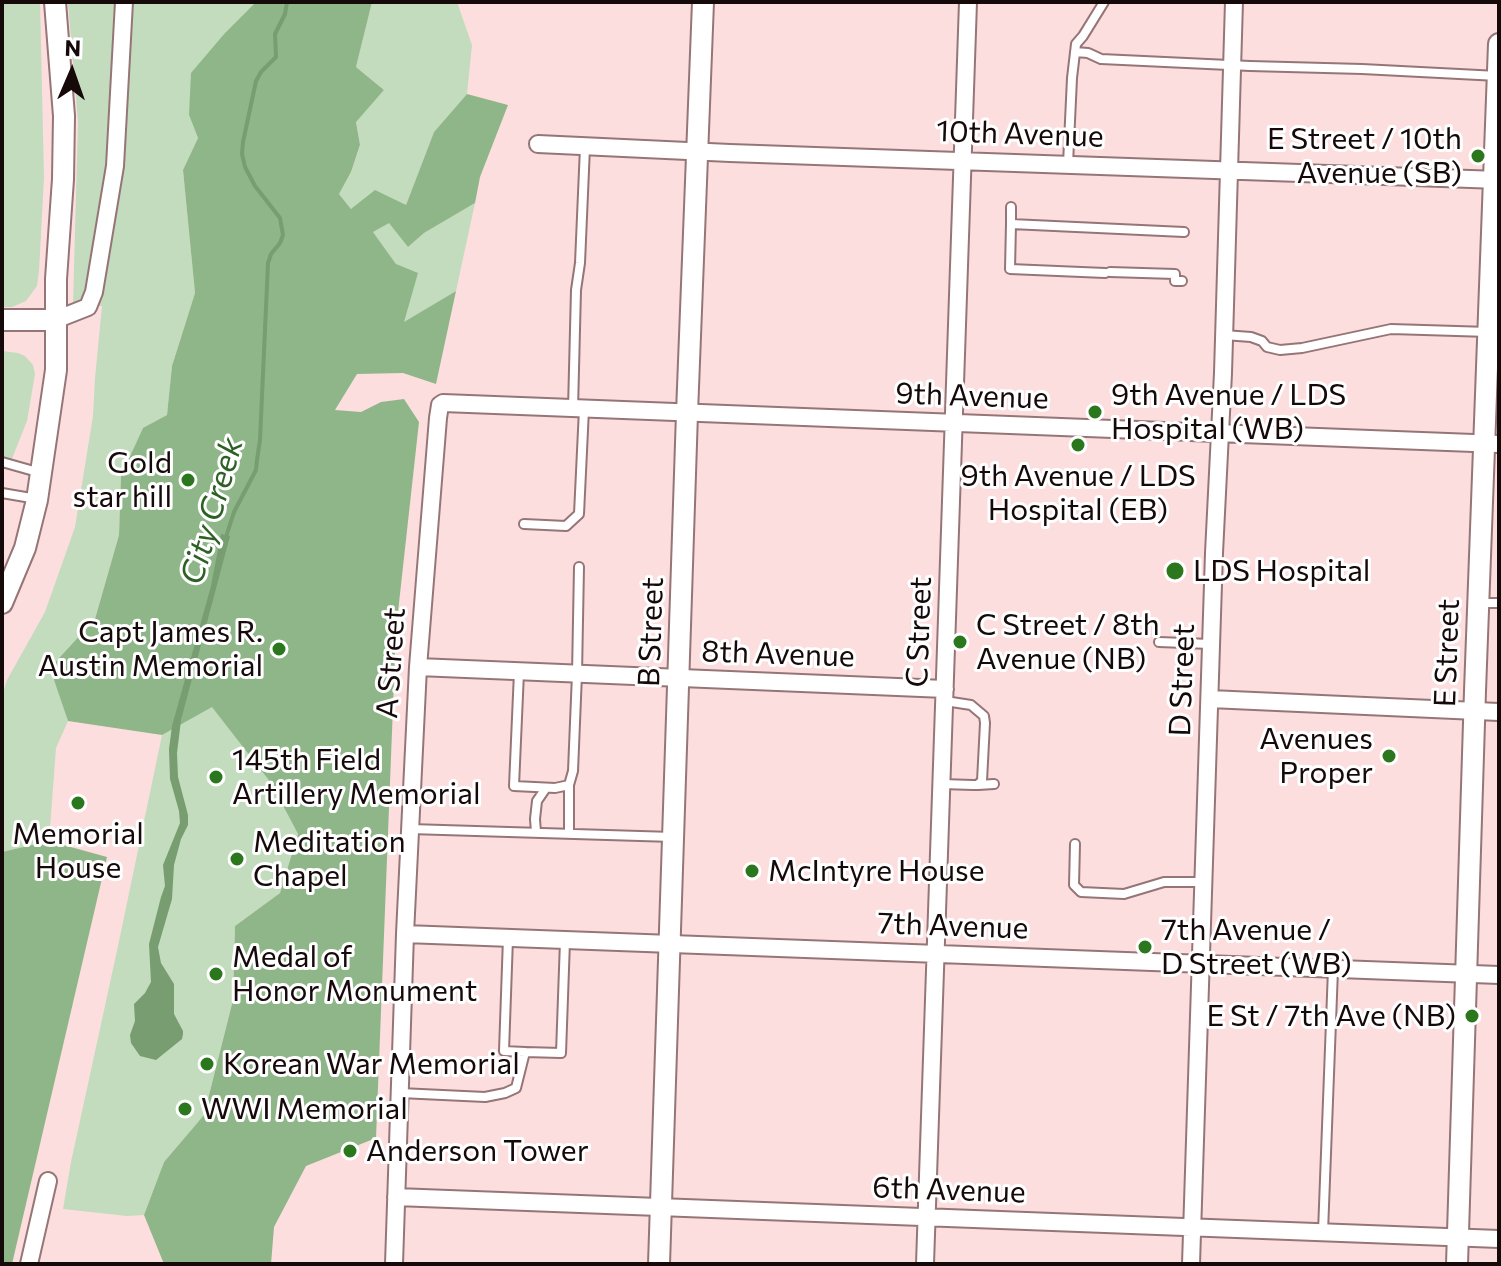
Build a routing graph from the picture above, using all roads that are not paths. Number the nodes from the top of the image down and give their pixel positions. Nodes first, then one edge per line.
1 (55, 2) edge
2 (124, 2) edge
3 (703, 2) edge
4 (968, 2) edge
5 (1104, 2) edge
6 (1234, 2) edge
7 (1499, 44) edge
8 (1075, 52) junction
9 (1231, 66) junction
10 (1499, 76) edge
11 (538, 144) dead end
12 (585, 147) junction
13 (697, 151) junction
14 (963, 160) junction
15 (1068, 164) junction
16 (1228, 169) junction
17 (1496, 180) edge
18 (1011, 207) dead end
19 (1011, 224) junction
20 (1184, 232) dead end
21 (1182, 281) dead end
22 (2, 320) edge
23 (55, 320) junction
24 (1489, 332) junction
25 (1224, 335) junction
26 (443, 403) joint
27 (578, 409) junction
28 (687, 413) junction
29 (954, 423) junction
30 (1220, 434) junction
31 (1492, 444) edge
32 (2, 462) edge
33 (42, 473) junction
34 (2, 493) edge
35 (37, 500) junction
36 (524, 524) dead end
37 (579, 567) dead end
38 (2, 603) edge
39 (1489, 603) edge
40 (1159, 642) dead end
41 (1211, 644) junction
42 (418, 667) junction
43 (519, 672) junction
44 (577, 674) junction
45 (680, 678) junction
46 (945, 695) junction
47 (1210, 699) junction
48 (1474, 711) junction
49 (1499, 712) edge
50 (985, 731) junction
51 (997, 732) dead end
52 (942, 784) junction
53 (994, 784) dead end
54 (569, 785) junction
55 (977, 785) junction
56 (546, 788) junction
57 (410, 829) junction
58 (536, 832) junction
59 (569, 833) junction
60 (673, 837) junction
61 (1075, 844) dead end
62 (1204, 882) junction
63 (405, 934) junction
64 (508, 938) junction
65 (565, 940) junction
66 (669, 944) junction
67 (936, 953) junction
68 (1201, 963) junction
69 (1333, 969) junction
70 (1466, 974) junction
71 (1499, 975) edge
72 (525, 1052) junction
73 (399, 1093) junction
74 (48, 1181) dead end
75 (396, 1197) junction
76 (661, 1208) junction
77 (927, 1217) junction
78 (1192, 1227) junction
79 (1323, 1232) junction
80 (1458, 1237) junction
81 (1499, 1239) edge
82 (29, 1264) edge
83 (394, 1264) edge
84 (659, 1264) edge
85 (925, 1264) edge
86 (1191, 1264) edge
87 (1457, 1264) edge

1 - 23 street
2 - 23 street
3 - 13 street, B Street
4 - 14 street, C Street
5 - 8 lane
6 - 9 street, D Street
7 - 10 street, E Street
8 - 9 lane
8 - 15 lane
9 - 10 lane
9 - 16 street, D Street
10 - 17 street, E Street
11 - 12 street, 10th Avenue
12 - 13 street, 10th Avenue
12 - 27 lane
13 - 14 street, 10th Avenue
13 - 28 street, B Street
14 - 15 street, 10th Avenue
14 - 29 street, C Street
15 - 16 street, 10th Avenue
16 - 17 street, 10th Avenue
16 - 25 street, D Street
17 - 24 street, E Street
18 - 19 lane
19 - 20 lane
19 - 21 lane
22 - 23 street
23 - 33 street
24 - 25 lane
24 - 31 street, E Street
25 - 30 street, D Street
26 - 27 street, 9th Avenue
26 - 42 street, A Street
27 - 28 street, 9th Avenue
27 - 36 lane
28 - 29 street, 9th Avenue
28 - 45 street, B Street
29 - 30 street, 9th Avenue
29 - 46 street, C Street
30 - 31 street, 9th Avenue
30 - 41 street, D Street
31 - 39 street, E Street
32 - 33 lane
33 - 35 street
34 - 35 lane
35 - 38 street
37 - 44 lane
39 - 48 street, E Street
40 - 41 lane
41 - 47 street, D Street
42 - 43 street, 8th Avenue
42 - 57 street, A Street
43 - 44 street, 8th Avenue
43 - 56 lane
44 - 45 street, 8th Avenue
44 - 54 lane
45 - 46 street, 8th Avenue
45 - 60 street, B Street
46 - 50 lane
46 - 52 street, C Street
47 - 48 street
47 - 62 street, D Street
48 - 49 street
48 - 70 street, E Street
50 - 51 lane
50 - 55 lane
52 - 55 lane
52 - 67 street, C Street
53 - 55 lane
54 - 56 lane
54 - 59 lane
56 - 58 lane
57 - 58 lane
57 - 63 street, A Street
58 - 59 lane
59 - 60 lane
60 - 66 street, B Street
61 - 62 lane
62 - 68 street, D Street
63 - 64 street, 7th Avenue
63 - 73 street, A Street
64 - 65 street, 7th Avenue
64 - 72 lane
65 - 66 street, 7th Avenue
65 - 72 lane
66 - 67 street, 7th Avenue
66 - 76 street, B Street
67 - 68 street, 7th Avenue
67 - 77 street, C Street
68 - 69 street, 7th Avenue
68 - 78 street, D Street
69 - 70 street, 7th Avenue
69 - 79 lane
70 - 71 street, 7th Avenue
70 - 80 street, E Street
72 - 73 lane
73 - 75 street, A Street
74 - 82 street
75 - 76 street, 6th Avenue
75 - 83 street, A Street
76 - 77 street, 6th Avenue
76 - 84 street, B Street
77 - 78 street, 6th Avenue
77 - 85 street, C Street
78 - 79 street, 6th Avenue
78 - 86 street, D Street
79 - 80 street, 6th Avenue
80 - 81 street, 6th Avenue
80 - 87 street, E Street

